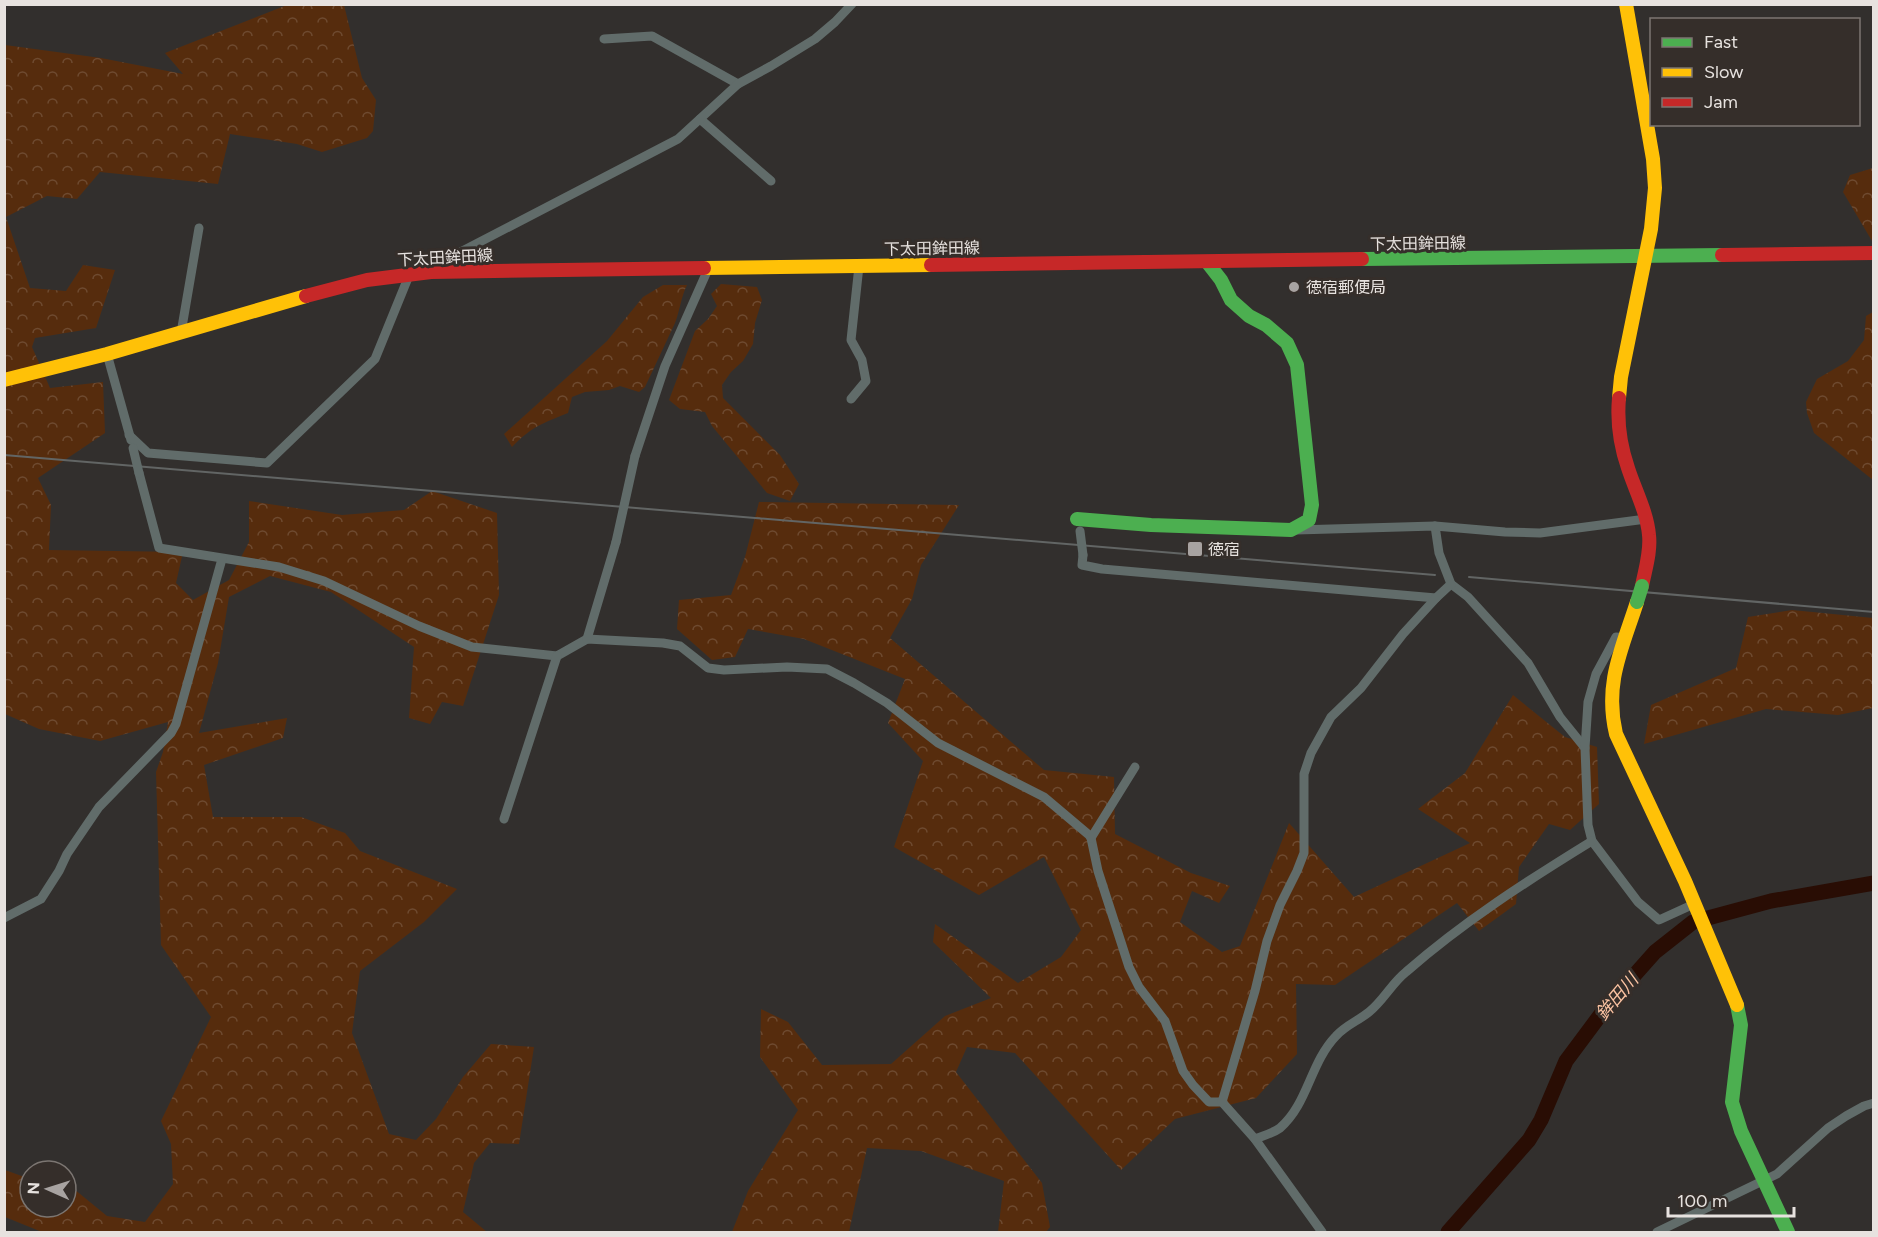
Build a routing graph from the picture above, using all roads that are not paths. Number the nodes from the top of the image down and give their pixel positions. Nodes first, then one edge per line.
1 (852, 4) edge
2 (1626, 4) edge
3 (604, 39) dead end
4 (738, 84) junction
5 (700, 119) junction
6 (771, 181) dead end
7 (199, 228) dead end
8 (1874, 254) edge
9 (1646, 256) junction
10 (1207, 261) junction
11 (859, 266) junction
12 (709, 267) junction
13 (444, 271) junction
14 (410, 273) junction
15 (181, 333) junction
16 (107, 354) junction
17 (4, 380) edge
18 (851, 399) dead end
19 (129, 435) junction
20 (1646, 519) junction
21 (1079, 525) joint
22 (1435, 526) junction
23 (1291, 530) junction
24 (222, 559) junction
25 (1451, 584) junction
26 (1436, 598) junction
27 (1627, 638) junction
28 (587, 639) junction
29 (557, 656) junction
30 (1585, 748) junction
31 (1135, 767) dead end
32 (504, 819) dead end
33 (1091, 838) junction
34 (1592, 841) junction
35 (1695, 907) junction
36 (4, 918) edge
37 (1222, 1102) junction
38 (1874, 1103) edge
39 (1255, 1139) junction
40 (1764, 1181) junction
41 (1322, 1233) edge
42 (1657, 1233) edge
43 (1788, 1233) edge

1 - 4 street
2 - 9 main road
3 - 4 street
4 - 5 street
5 - 6 street
5 - 13 street
7 - 15 street
8 - 9 main road, 下太田鉾田線
9 - 10 main road, 下太田鉾田線
9 - 20 main road
10 - 11 main road, 下太田鉾田線
10 - 23 main road
11 - 12 main road, 下太田鉾田線
11 - 18 street
12 - 13 main road, 下太田鉾田線
12 - 28 street, bridge
13 - 14 main road, 下太田鉾田線
14 - 15 main road, 下太田鉾田線
14 - 19 street
15 - 16 main road, 下太田鉾田線
16 - 17 main road, 下太田鉾田線
16 - 19 street
19 - 24 street, bridge
20 - 22 street
20 - 27 main road, bridge
21 - 23 main road
21 - 26 street, bridge
22 - 23 street
22 - 25 street
24 - 29 street
24 - 36 street
25 - 26 street
25 - 30 street
26 - 37 street
27 - 30 street
27 - 35 main road
28 - 29 street
28 - 33 street
29 - 32 street
30 - 34 street
31 - 33 street
33 - 37 street
34 - 35 street
34 - 39 street
35 - 40 main road
37 - 39 street
38 - 40 street
39 - 41 street
40 - 42 street
40 - 43 main road

